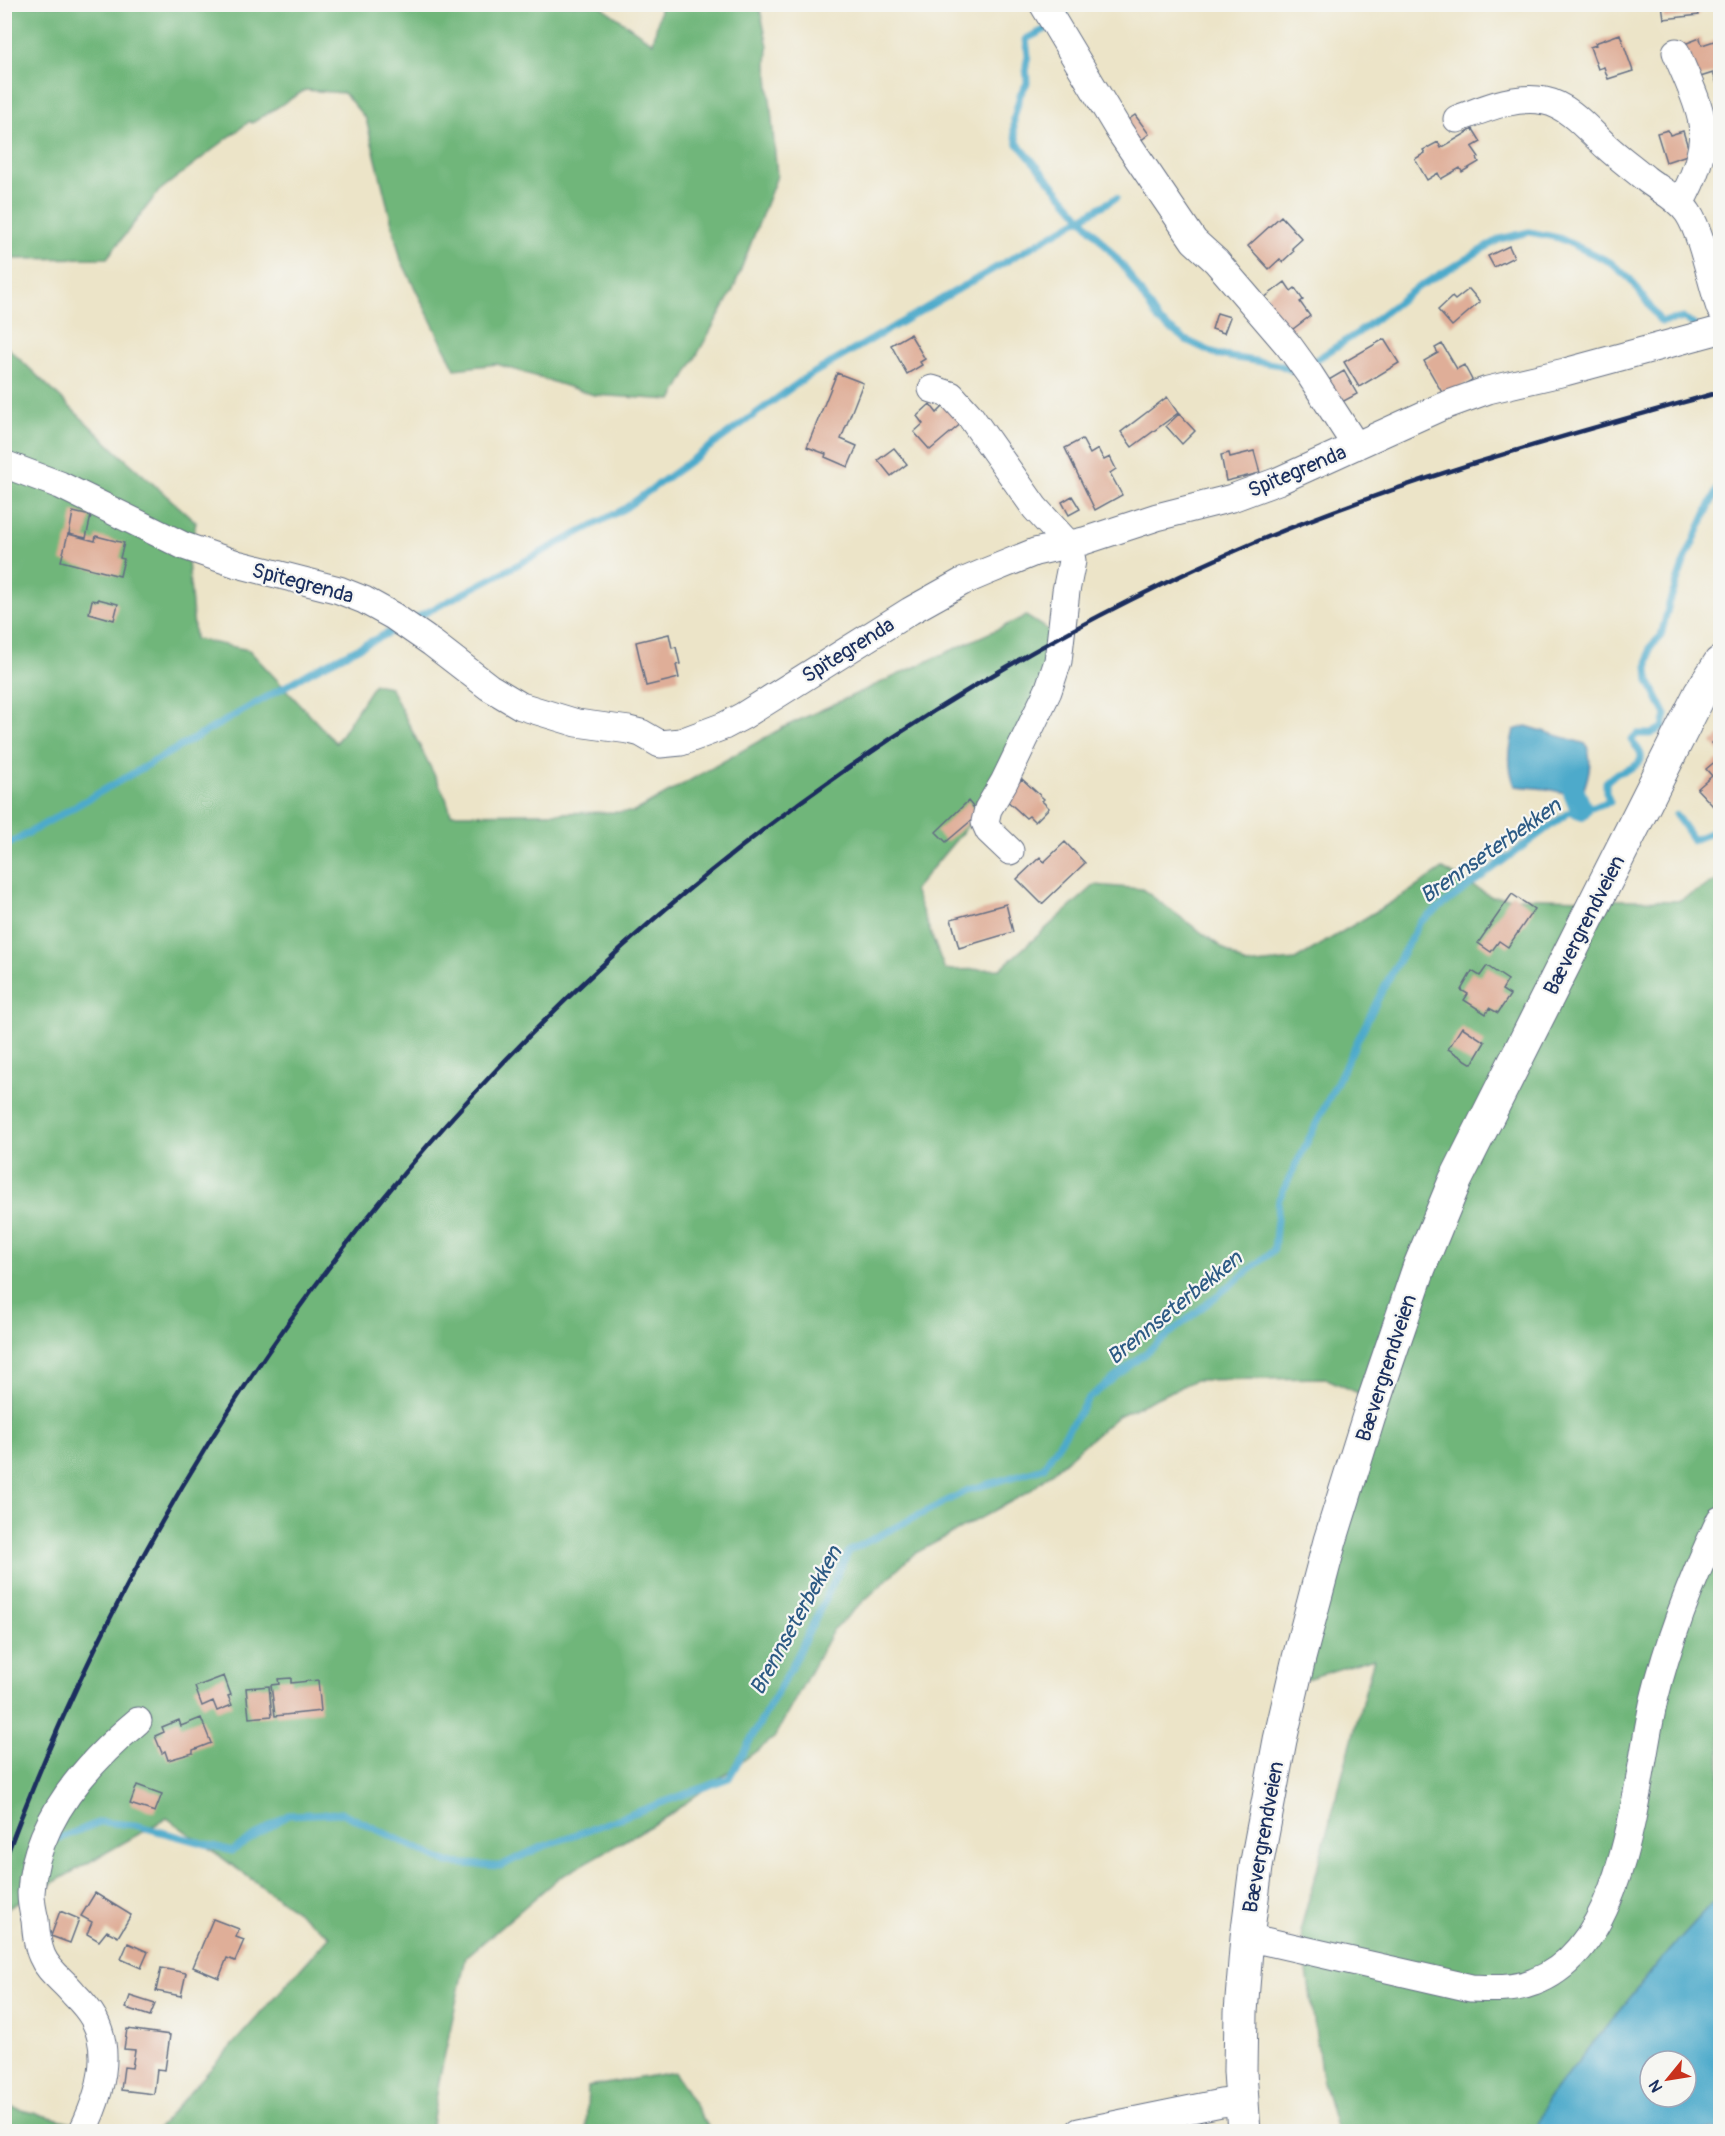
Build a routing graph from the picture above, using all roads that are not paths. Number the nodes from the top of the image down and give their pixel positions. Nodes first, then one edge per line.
1 (1042, 4) edge
2 (1676, 52) dead end
3 (1457, 119) dead end
4 (1680, 203) junction
5 (1720, 308) edge
6 (1720, 330) edge
7 (932, 389) dead end
8 (1356, 446) junction
9 (4, 464) edge
10 (1069, 545) junction
11 (1720, 663) edge
12 (1010, 851) dead end
13 (1720, 1520) edge
14 (138, 1721) dead end
15 (1247, 1937) junction
16 (1242, 2116) edge
17 (86, 2122) edge
18 (1079, 2132) edge

1 - 8 street
2 - 4 street
3 - 4 street
4 - 5 street
6 - 8 street, Spitegrenda
7 - 10 street
8 - 10 street, Spitegrenda
9 - 10 street, Spitegrenda
10 - 12 street
11 - 15 main road, Bævergrendveien
13 - 15 street
14 - 17 street
15 - 16 main road, Bævergrendveien
16 - 18 street

